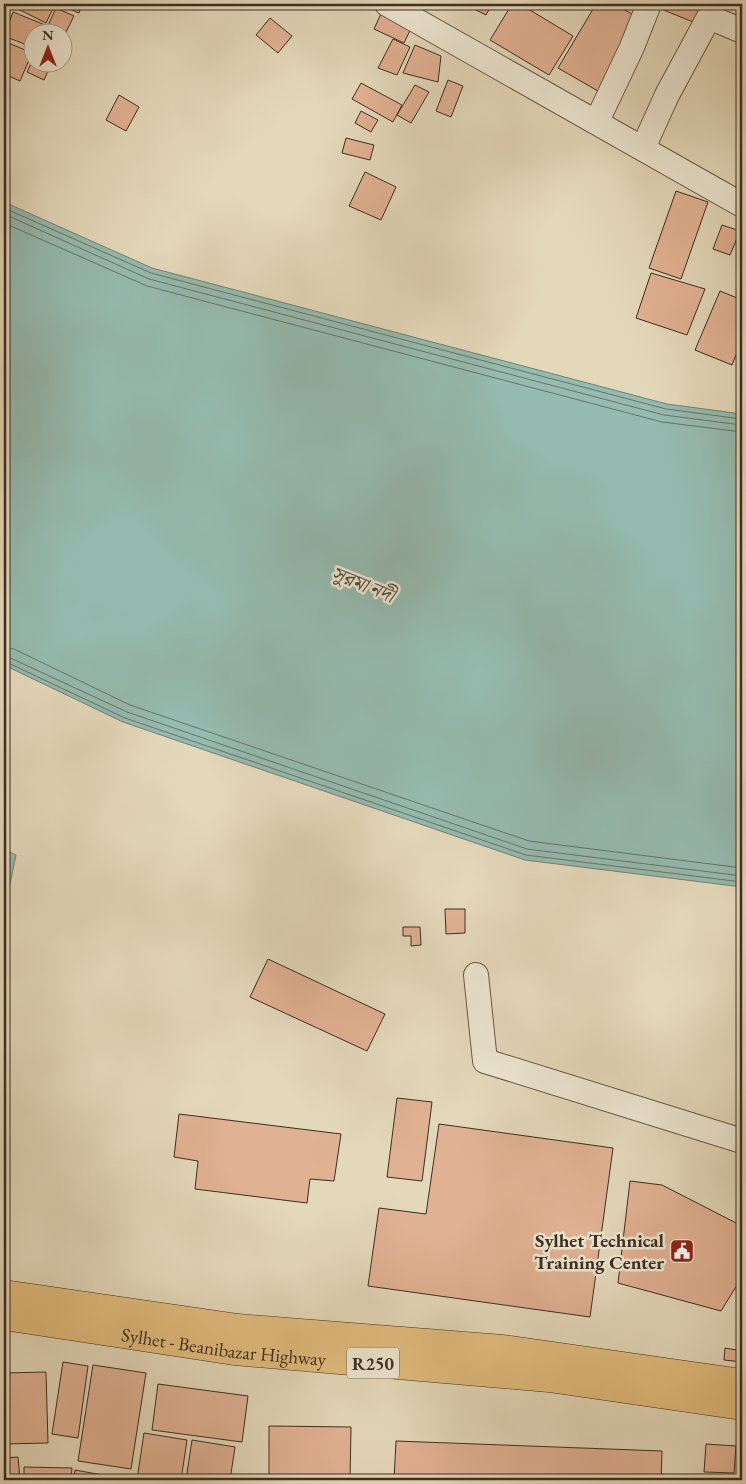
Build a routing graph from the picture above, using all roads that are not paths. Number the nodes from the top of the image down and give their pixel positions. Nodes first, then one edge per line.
1 (388, 4) edge
2 (649, 4) edge
3 (742, 31) edge
4 (597, 121) junction
5 (643, 148) junction
6 (742, 205) edge
7 (476, 975) dead end
8 (742, 1141) edge
9 (4, 1294) edge
10 (4, 1316) edge
11 (236, 1340) junction
12 (551, 1367) junction
13 (742, 1382) edge
14 (742, 1406) edge

1 - 4 street
2 - 4 street
3 - 5 street
4 - 5 street
5 - 6 street
7 - 8 street
9 - 11 main road, Sylhet - Beanibazar Highway / R250
10 - 11 main road, Sylhet - Beanibazar Highway / R250
11 - 12 main road, Sylhet - Beanibazar Highway / R250
12 - 13 main road, Sylhet - Beanibazar Highway / R250
12 - 14 main road, Sylhet - Beanibazar Highway / R250

